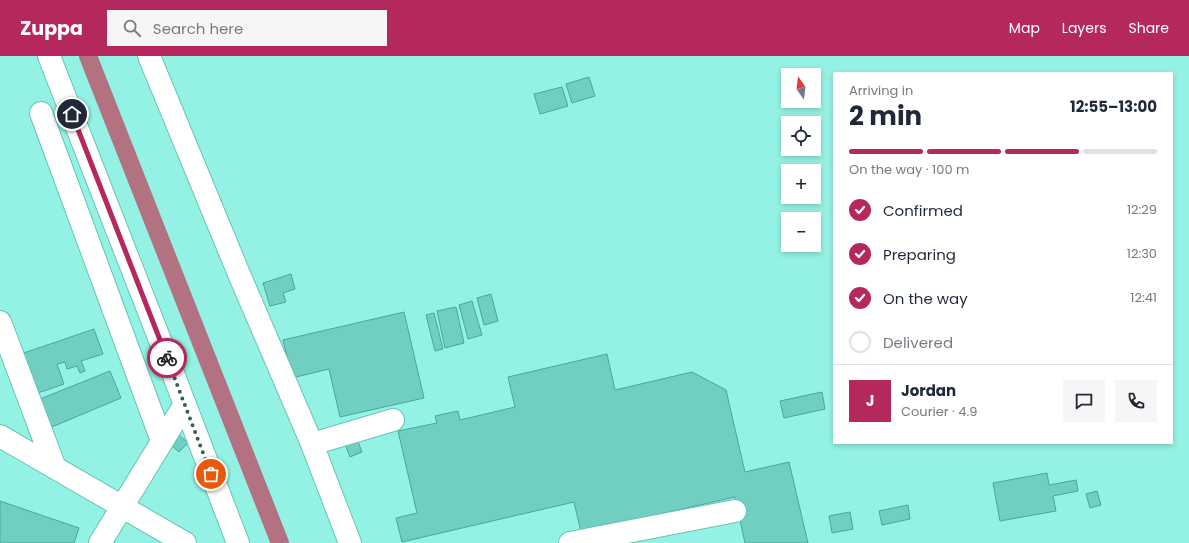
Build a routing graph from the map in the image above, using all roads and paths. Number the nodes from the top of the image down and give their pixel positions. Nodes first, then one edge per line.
1 (49, 56) edge
2 (149, 56) edge
3 (41, 113) dead end
4 (0, 322) edge
5 (185, 404) junction
6 (393, 420) dead end
7 (0, 436) edge
8 (162, 441) junction
9 (312, 444) junction
10 (55, 468) junction
11 (121, 507) junction
12 (735, 511) dead end
13 (100, 543) edge
14 (185, 543) edge
15 (238, 543) edge
16 (350, 543) edge
17 (570, 543) edge

1 - 5 street
2 - 9 street
3 - 8 street
4 - 10 street
5 - 8 street
5 - 15 street
6 - 9 street
7 - 10 street
8 - 11 street
9 - 16 street
10 - 11 street
11 - 13 street
11 - 14 street
12 - 17 street

